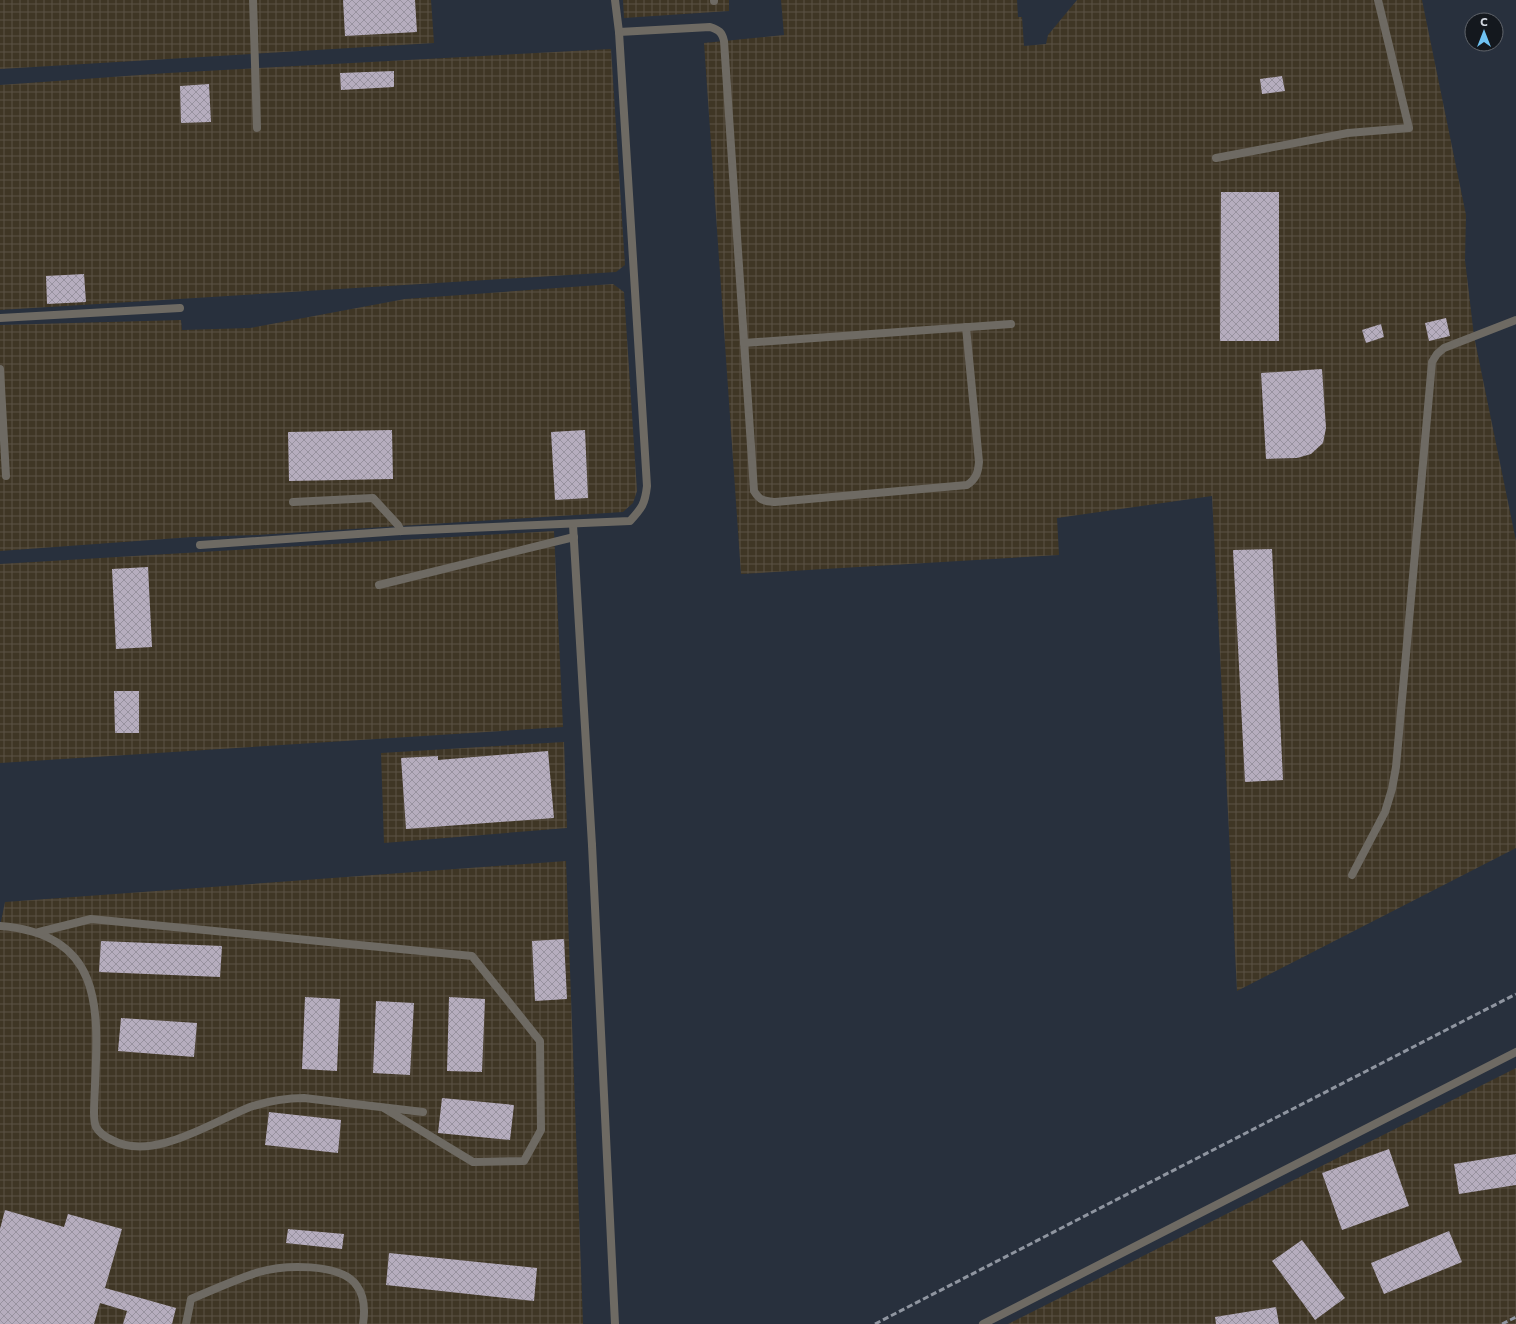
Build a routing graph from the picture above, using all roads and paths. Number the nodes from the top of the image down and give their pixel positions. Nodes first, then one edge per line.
1 (253, 0) edge
2 (615, 0) edge
3 (1378, 0) edge
4 (619, 32) junction
5 (257, 128) dead end
6 (1216, 158) dead end
7 (180, 308) dead end
8 (0, 318) edge
9 (1516, 320) edge
10 (1011, 324) dead end
11 (966, 327) junction
12 (744, 343) junction
13 (0, 369) edge
14 (6, 476) dead end
15 (293, 502) dead end
16 (573, 525) junction
17 (401, 531) junction
18 (574, 537) junction
19 (200, 545) dead end
20 (379, 585) dead end
21 (1352, 875) dead end
22 (0, 926) edge
23 (39, 932) junction
24 (1516, 1052) edge
25 (384, 1108) junction
26 (423, 1112) dead end
27 (186, 1324) edge
28 (364, 1324) edge
29 (615, 1324) edge
30 (982, 1324) edge

1 - 5 street
2 - 4 street
3 - 6 street
4 - 12 street
4 - 16 street
7 - 8 street
9 - 21 street
10 - 11 street
11 - 12 street
11 - 12 street
13 - 14 street
15 - 17 street
16 - 17 street
16 - 18 street
17 - 19 street
18 - 20 street
18 - 29 street
22 - 23 street
23 - 25 street
23 - 25 street
24 - 30 street
25 - 26 street
27 - 28 street

